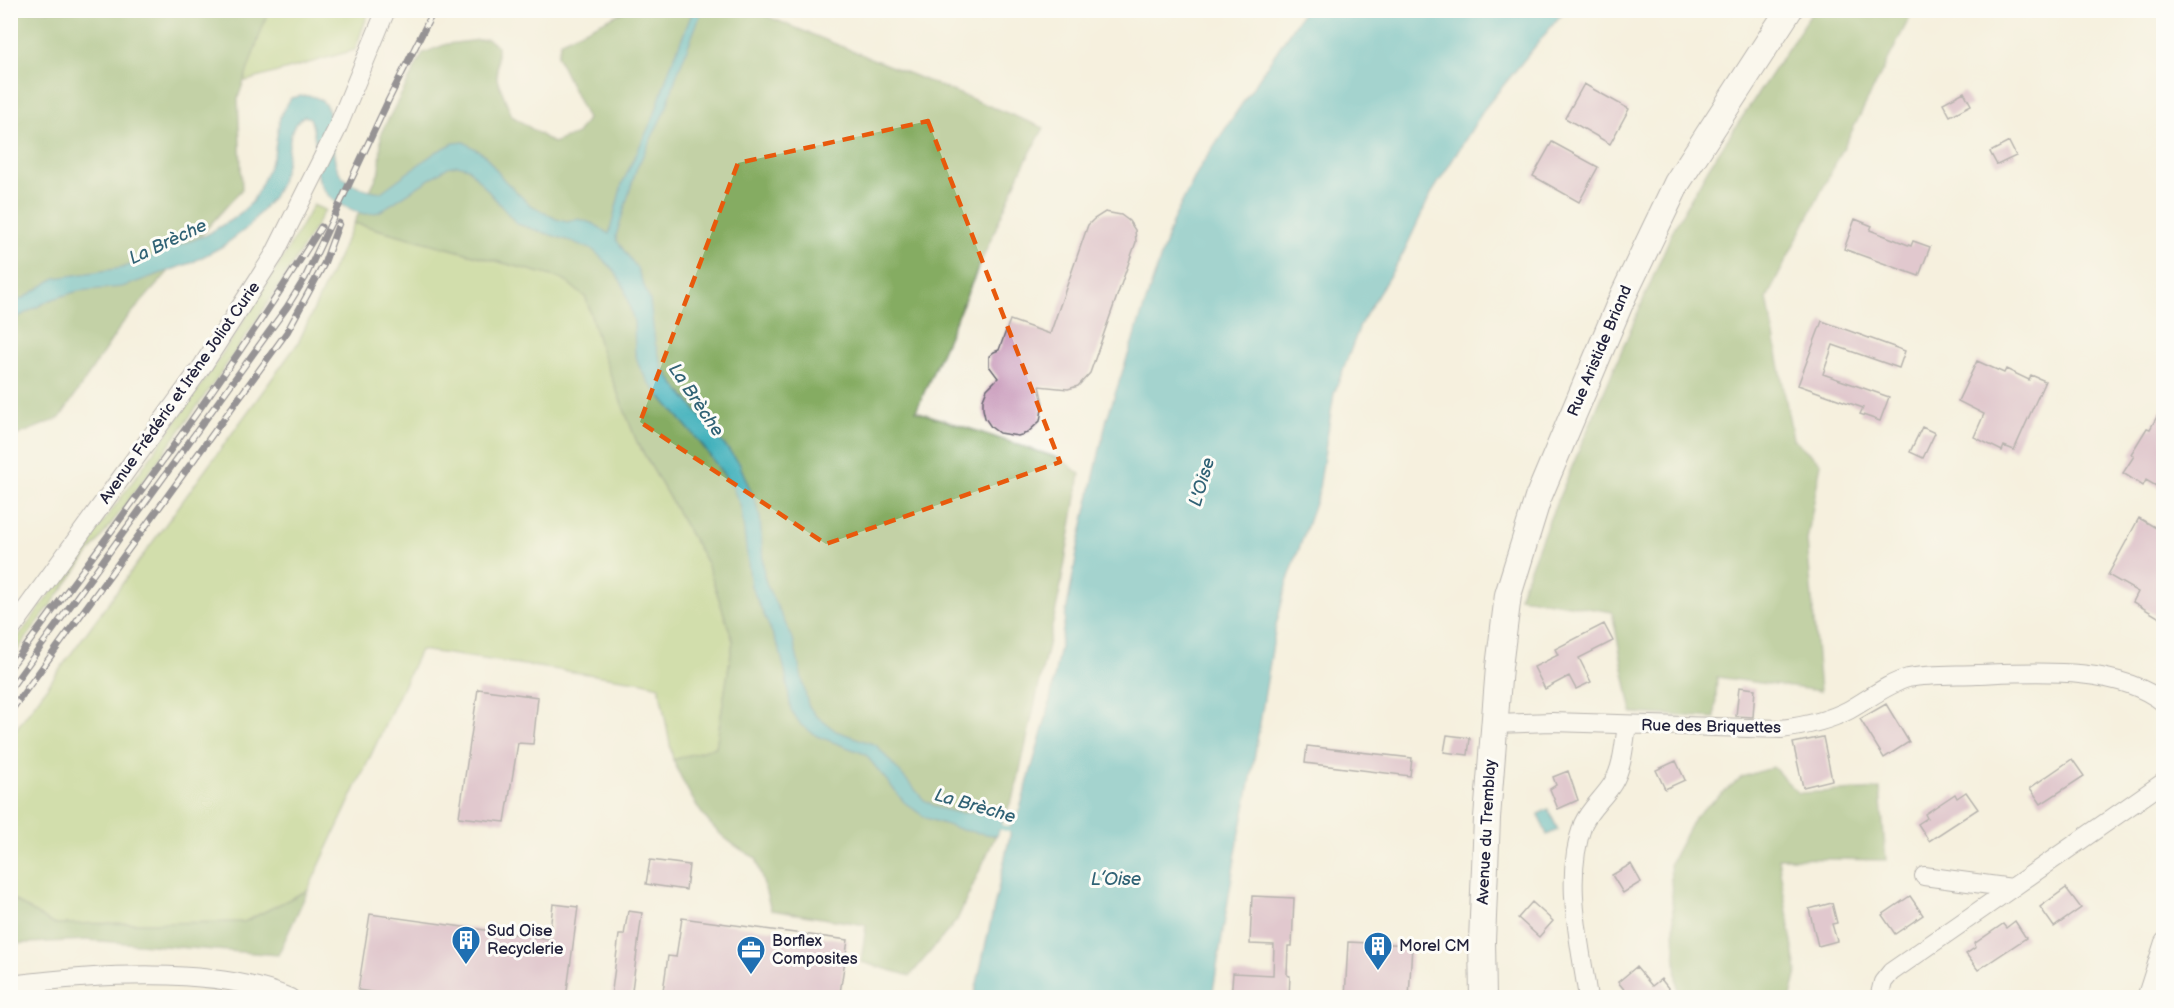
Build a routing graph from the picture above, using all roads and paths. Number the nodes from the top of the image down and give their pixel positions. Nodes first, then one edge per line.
1 (386, 10) edge
2 (1789, 10) edge
3 (10, 631) edge
4 (2163, 703) edge
5 (1494, 724) junction
6 (1627, 725) junction
7 (2163, 782) edge
8 (1924, 876) dead end
9 (2012, 888) junction
10 (1482, 941) junction
11 (2163, 942) edge
12 (10, 985) edge
13 (290, 998) edge
14 (1476, 998) edge
15 (1483, 998) edge
16 (1588, 998) edge
17 (1879, 998) edge
18 (2146, 998) edge

1 - 3 street, Avenue Frédéric et Irène Joliot Curie
2 - 5 main road, Rue Aristide Briand
4 - 6 street, Rue des Briquettes
5 - 6 street, Rue des Briquettes
5 - 10 main road, Avenue du Tremblay
6 - 16 street
7 - 9 street
8 - 9 street
9 - 17 street
10 - 14 main road, Avenue du Tremblay
10 - 15 main road, Avenue du Tremblay
11 - 18 street
12 - 13 street

